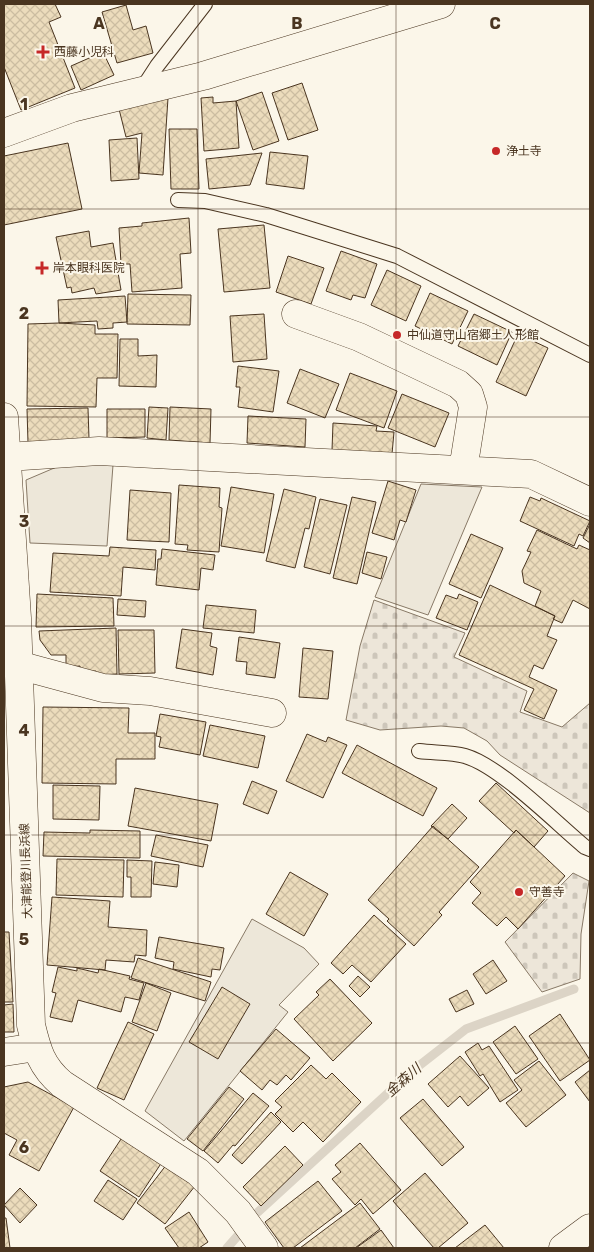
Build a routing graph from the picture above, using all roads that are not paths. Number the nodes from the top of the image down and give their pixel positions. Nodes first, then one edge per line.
1 (205, 4) edge
2 (441, 4) edge
3 (142, 89) junction
4 (4, 133) edge
5 (178, 200) dead end
6 (296, 314) dead end
7 (590, 355) edge
8 (4, 417) edge
9 (7, 456) junction
10 (463, 470) junction
11 (590, 502) edge
12 (10, 619) edge
13 (18, 665) junction
14 (272, 713) dead end
15 (419, 751) dead end
16 (13, 770) edge
17 (590, 849) edge
18 (36, 1047) junction
19 (4, 1052) edge
20 (590, 1228) edge
21 (264, 1248) edge
22 (563, 1248) edge

1 - 3 lane
2 - 3 street
3 - 4 street
5 - 7 lane
6 - 10 street
8 - 9 street, 大津能登川長浜線
9 - 10 street
9 - 12 street, 大津能登川長浜線
10 - 11 street
12 - 13 street, 大津能登川長浜線
13 - 14 street
13 - 16 street, 大津能登川長浜線
15 - 17 lane
16 - 18 street, 大津能登川長浜線
18 - 19 street
18 - 21 street, 大津能登川長浜線
20 - 22 street

